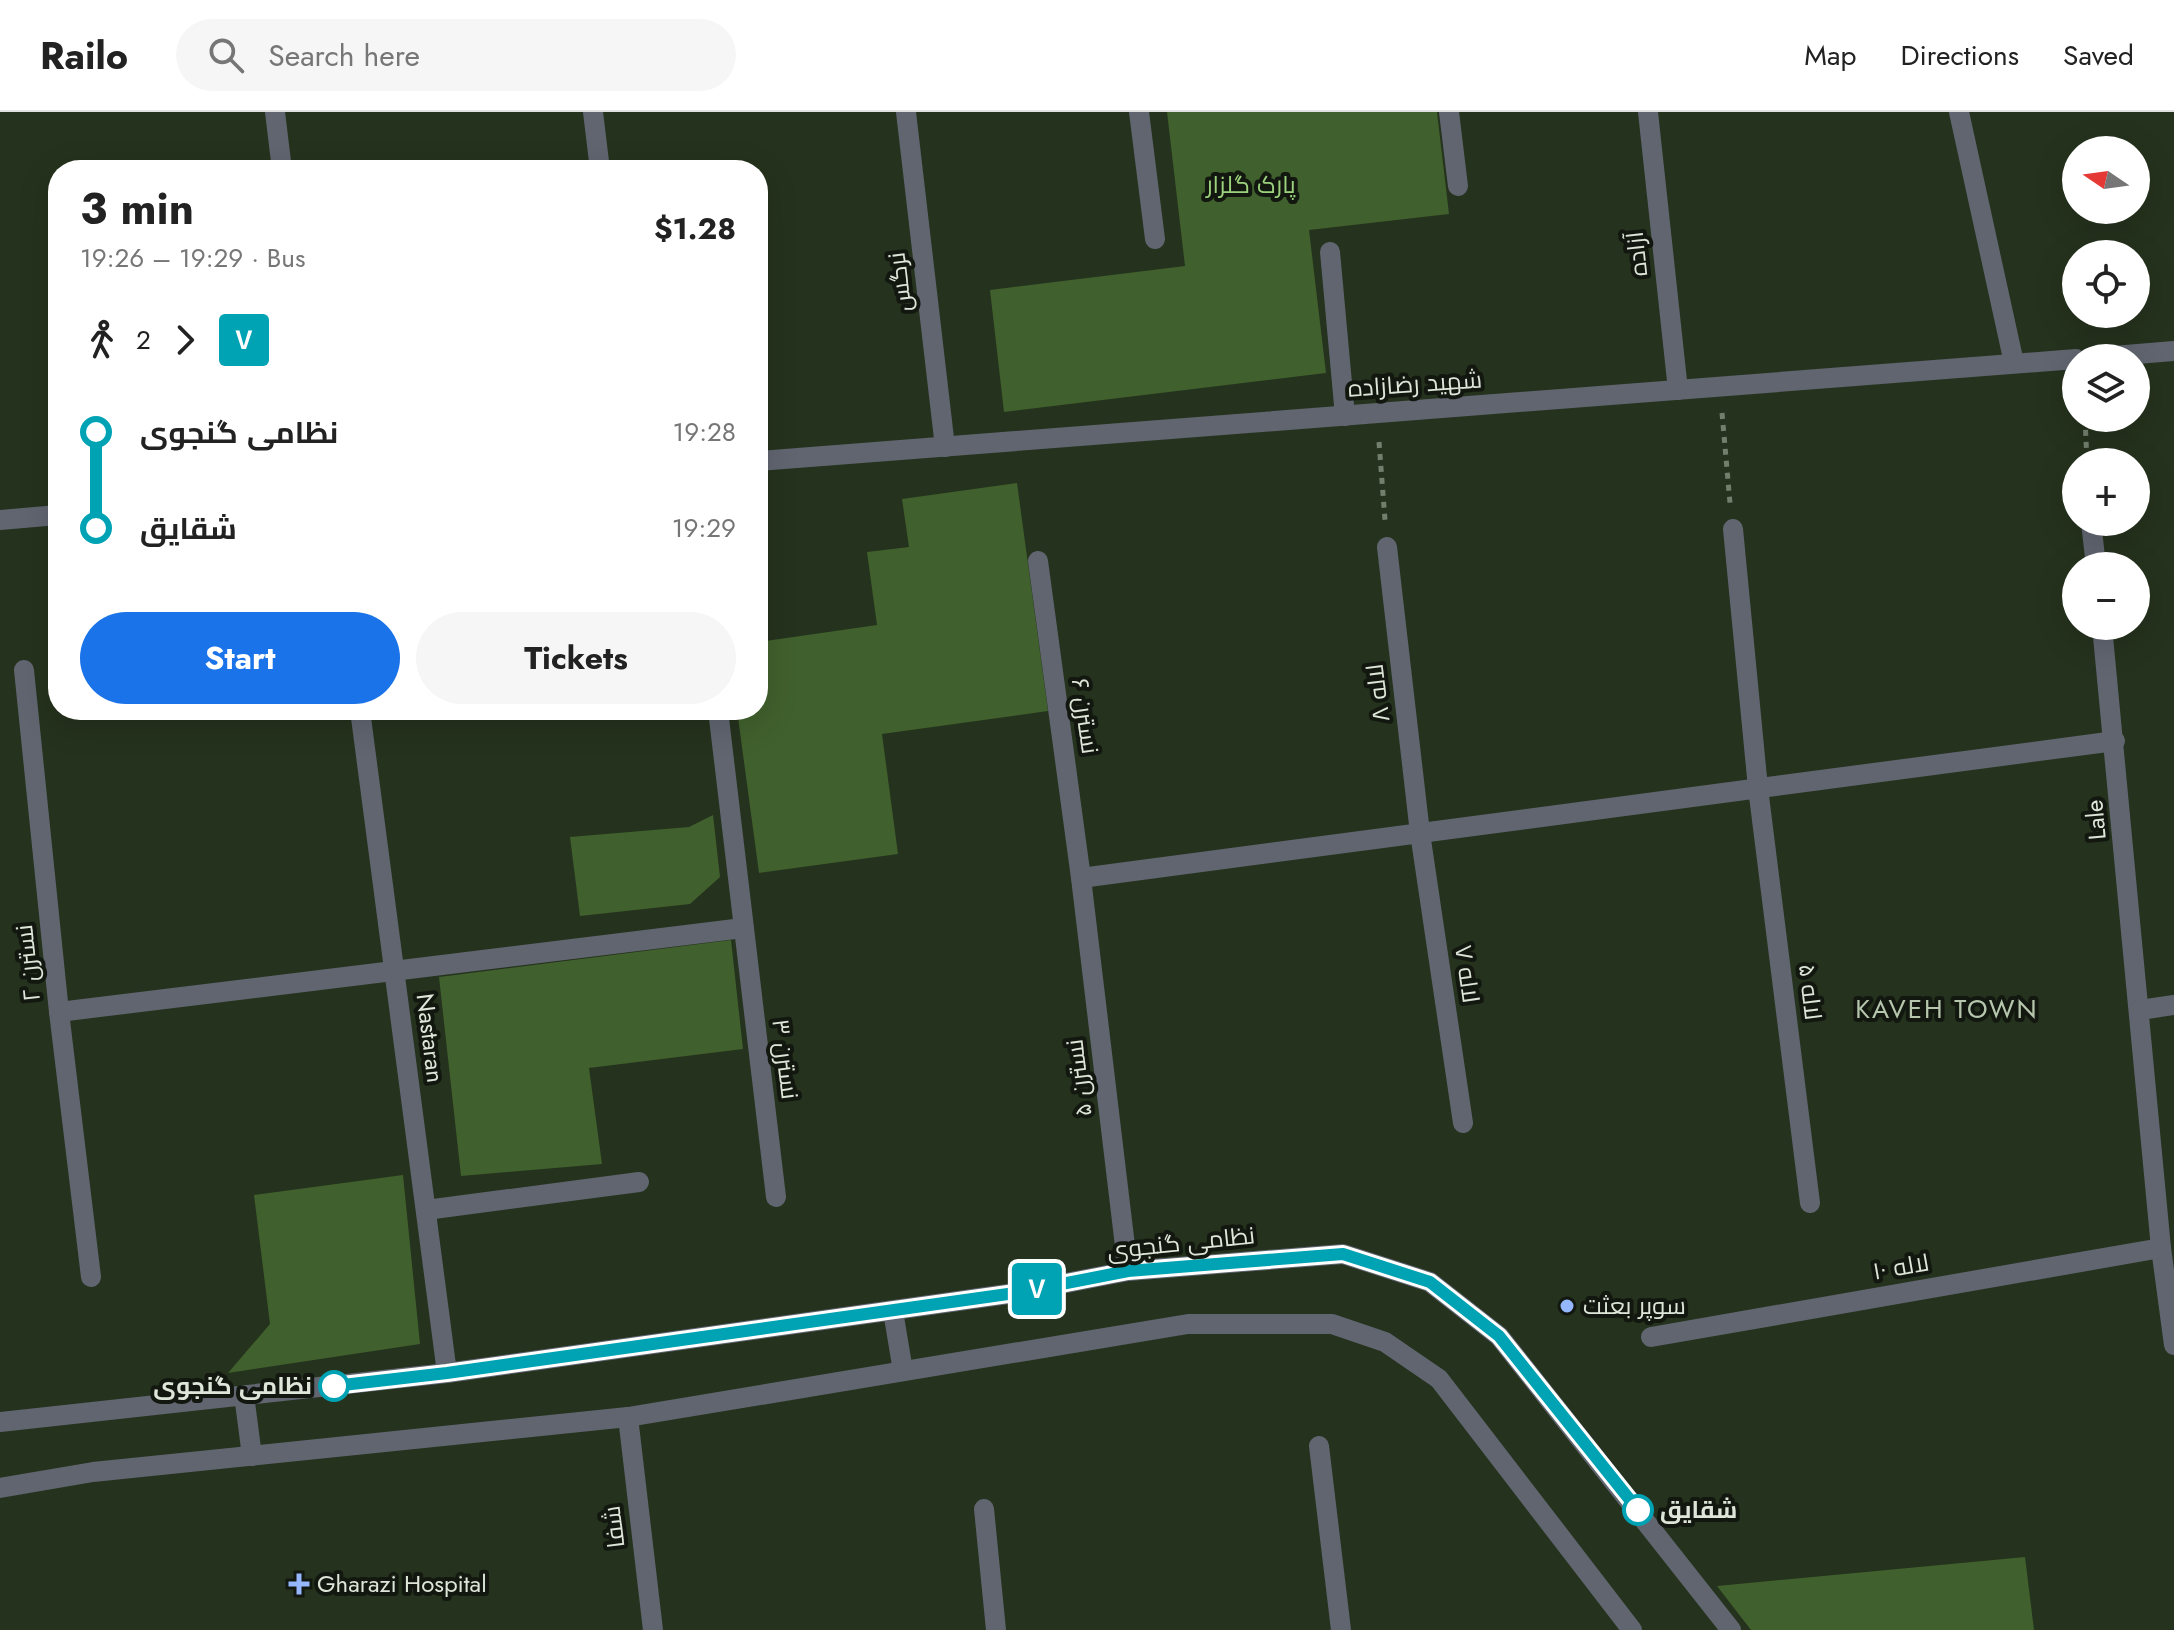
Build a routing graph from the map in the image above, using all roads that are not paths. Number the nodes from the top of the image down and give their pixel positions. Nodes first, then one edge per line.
1 (275, 112) edge
2 (593, 112) edge
3 (906, 112) edge
4 (1139, 112) edge
5 (1449, 112) edge
6 (1648, 112) edge
7 (1959, 112) edge
8 (281, 160) edge
9 (599, 160) edge
10 (1458, 186) dead end
11 (1155, 239) dead end
12 (1330, 252) dead end
13 (2174, 351) edge
14 (2150, 353) edge
15 (2062, 360) edge
16 (2014, 363) junction
17 (1678, 390) junction
18 (1345, 416) junction
19 (945, 447) junction
20 (768, 460) edge
21 (48, 516) edge
22 (0, 520) edge
23 (1733, 529) road end
24 (1387, 547) road end
25 (1038, 561) dead end
26 (2104, 640) edge
27 (24, 670) dead end
28 (361, 720) edge
29 (719, 720) edge
30 (2115, 741) junction
31 (1758, 788) junction
32 (1420, 833) junction
33 (1081, 878) junction
34 (743, 928) junction
35 (395, 971) junction
36 (2174, 1005) edge
37 (2140, 1010) junction
38 (59, 1012) junction
39 (1463, 1123) dead end
40 (639, 1182) dead end
41 (776, 1197) dead end
42 (1810, 1203) dead end
43 (426, 1210) junction
44 (2161, 1248) junction
45 (1128, 1271) junction
46 (91, 1277) dead end
47 (893, 1311) junction
48 (1651, 1337) dead end
49 (2174, 1345) edge
50 (903, 1371) junction
51 (447, 1373) junction
52 (244, 1395) junction
53 (628, 1417) junction
54 (0, 1422) edge
55 (1319, 1446) dead end
56 (252, 1456) junction
57 (0, 1488) edge
58 (984, 1509) dead end
59 (653, 1630) edge
60 (996, 1630) edge
61 (1341, 1630) edge
62 (1632, 1630) edge
63 (1731, 1630) edge

1 - 8 street
2 - 9 street
3 - 19 street, نرگس
4 - 11 street
5 - 10 street
6 - 17 street, آزاده
7 - 16 street
12 - 18 street
13 - 14 street
15 - 16 street, شهید رضازاده
16 - 17 street, شهید رضازاده
17 - 18 street, شهید رضازاده
18 - 19 street, شهید رضازاده
19 - 20 street, شهید رضازاده
21 - 22 street
23 - 31 street, لاله ۵
24 - 32 street, لاله ۸
25 - 33 street, نسترن ۶
26 - 30 street, Lale
27 - 38 street, نسترن ۲
28 - 35 street, Nastaran
29 - 34 street, نسترن ۳
30 - 31 street
30 - 37 street, Lale
31 - 32 street
31 - 42 street, لاله ۵
32 - 33 street
32 - 39 street, لاله ۷
33 - 45 street, نسترن ۵
34 - 35 street
34 - 41 street, نسترن ۳
35 - 38 street
35 - 43 street, Nastaran
36 - 37 street
37 - 44 street, Lale
38 - 46 street, نسترن ۲
40 - 43 street
43 - 51 street, Nastaran
44 - 48 street, لاله ۱۰
44 - 49 street, Lale
45 - 47 street, نظامی گنجوی
45 - 63 street, نظامی گنجوی
47 - 50 street
47 - 51 street, نظامی گنجوی
50 - 53 street
50 - 62 street
51 - 52 street, نظامی گنجوی
52 - 54 street, نظامی گنجوی
52 - 56 street
53 - 56 street
53 - 59 street, شفا
55 - 61 street
56 - 57 street
58 - 60 street

